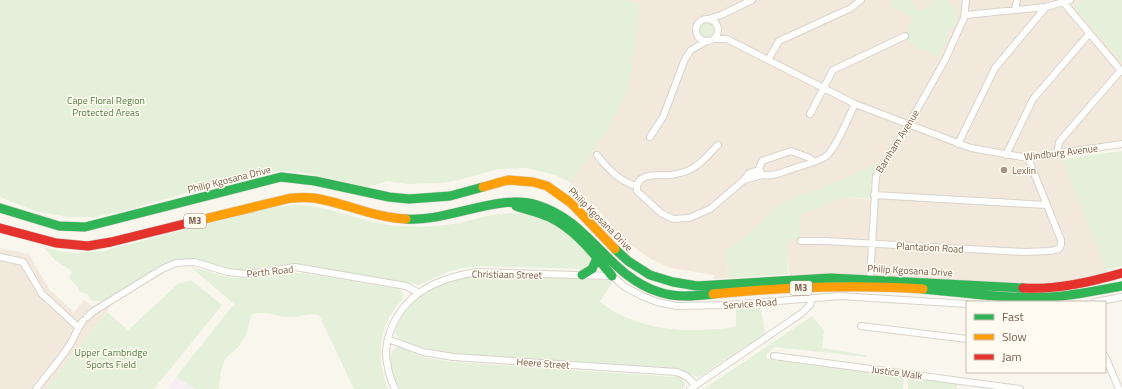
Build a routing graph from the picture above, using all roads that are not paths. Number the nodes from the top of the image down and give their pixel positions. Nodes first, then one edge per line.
1 (752, 0) edge
2 (861, 0) edge
3 (966, 0) edge
4 (1017, 0) edge
5 (1070, 0) edge
6 (1064, 3) junction
7 (1046, 6) junction
8 (1015, 10) junction
9 (721, 15) junction
10 (965, 15) junction
11 (708, 19) junction
12 (717, 26) junction
13 (1089, 34) junction
14 (905, 36) dead end
15 (698, 38) junction
16 (714, 38) junction
17 (727, 39) junction
18 (707, 41) junction
19 (698, 45) junction
20 (768, 60) junction
21 (1121, 71) edge
22 (823, 87) junction
23 (855, 104) junction
24 (810, 114) dead end
25 (909, 124) junction
26 (650, 137) dead end
27 (958, 144) junction
28 (1122, 144) edge
29 (718, 145) dead end
30 (1057, 154) junction
31 (597, 155) dead end
32 (1006, 155) junction
33 (1028, 158) junction
34 (813, 162) junction
35 (761, 173) junction
36 (637, 186) junction
37 (874, 195) junction
38 (508, 203) junction
39 (1046, 205) junction
40 (0, 208) edge
41 (0, 228) edge
42 (801, 241) dead end
43 (872, 244) junction
44 (0, 257) edge
45 (597, 258) junction
46 (1122, 273) edge
47 (582, 275) junction
48 (612, 276) junction
49 (870, 279) junction
50 (1122, 286) edge
51 (419, 293) junction
52 (1122, 297) edge
53 (812, 298) junction
54 (1100, 301) edge
55 (966, 304) edge
56 (861, 326) dead end
57 (78, 327) junction
58 (388, 339) junction
59 (966, 339) edge
60 (774, 356) dead end
61 (1106, 358) edge
62 (693, 387) edge
63 (36, 389) edge
64 (395, 389) edge
65 (1020, 389) edge
66 (1119, 389) edge

1 - 9 street
2 - 20 street
3 - 10 street, Barnham Avenue
4 - 8 street
5 - 6 street
6 - 7 street
6 - 13 street
7 - 8 street
7 - 27 street
8 - 10 street
9 - 11 street
9 - 12 street
10 - 25 street, Barnham Avenue
11 - 12 street
11 - 15 street
12 - 16 street
12 - 17 street
13 - 21 street
13 - 32 street
14 - 22 street
15 - 18 street
15 - 19 street
16 - 17 street
16 - 18 street
17 - 20 street, Windburg Avenue
18 - 19 street
19 - 26 street
20 - 22 street, Windburg Avenue
21 - 30 street
22 - 23 street, Windburg Avenue
22 - 24 street
23 - 25 street, Windburg Avenue
23 - 34 street
25 - 27 street, Windburg Avenue
25 - 37 street, Barnham Avenue
27 - 32 street, Windburg Avenue
28 - 30 street, Windburg Avenue
29 - 36 street
30 - 33 street, Windburg Avenue
31 - 36 street
32 - 33 street, Windburg Avenue
33 - 39 street
34 - 35 street
34 - 35 street
35 - 36 street
37 - 39 street
37 - 43 street, Barnham Avenue
38 - 41 main road, Philip Kgosana Drive / M3
38 - 45 main road
38 - 50 main road, Philip Kgosana Drive / M3
39 - 43 street, Plantation Road
40 - 49 main road, Philip Kgosana Drive / M3
42 - 43 street, Plantation Road
43 - 49 street, Barnham Avenue
44 - 57 street
45 - 47 main road
45 - 48 main road
46 - 49 main road, Philip Kgosana Drive / M3
47 - 48 street, Christiaan Street
47 - 51 street, Christiaan Street
48 - 53 street, Service Road
51 - 57 street, Perth Road
51 - 58 street, Christiaan Street
52 - 54 street
53 - 55 street, Service Road
53 - 62 street
56 - 59 street
57 - 63 street, Perth Road
58 - 62 street, Heere Street
58 - 64 street, Christiaan Street
60 - 65 street, Justice Walk
61 - 66 street

